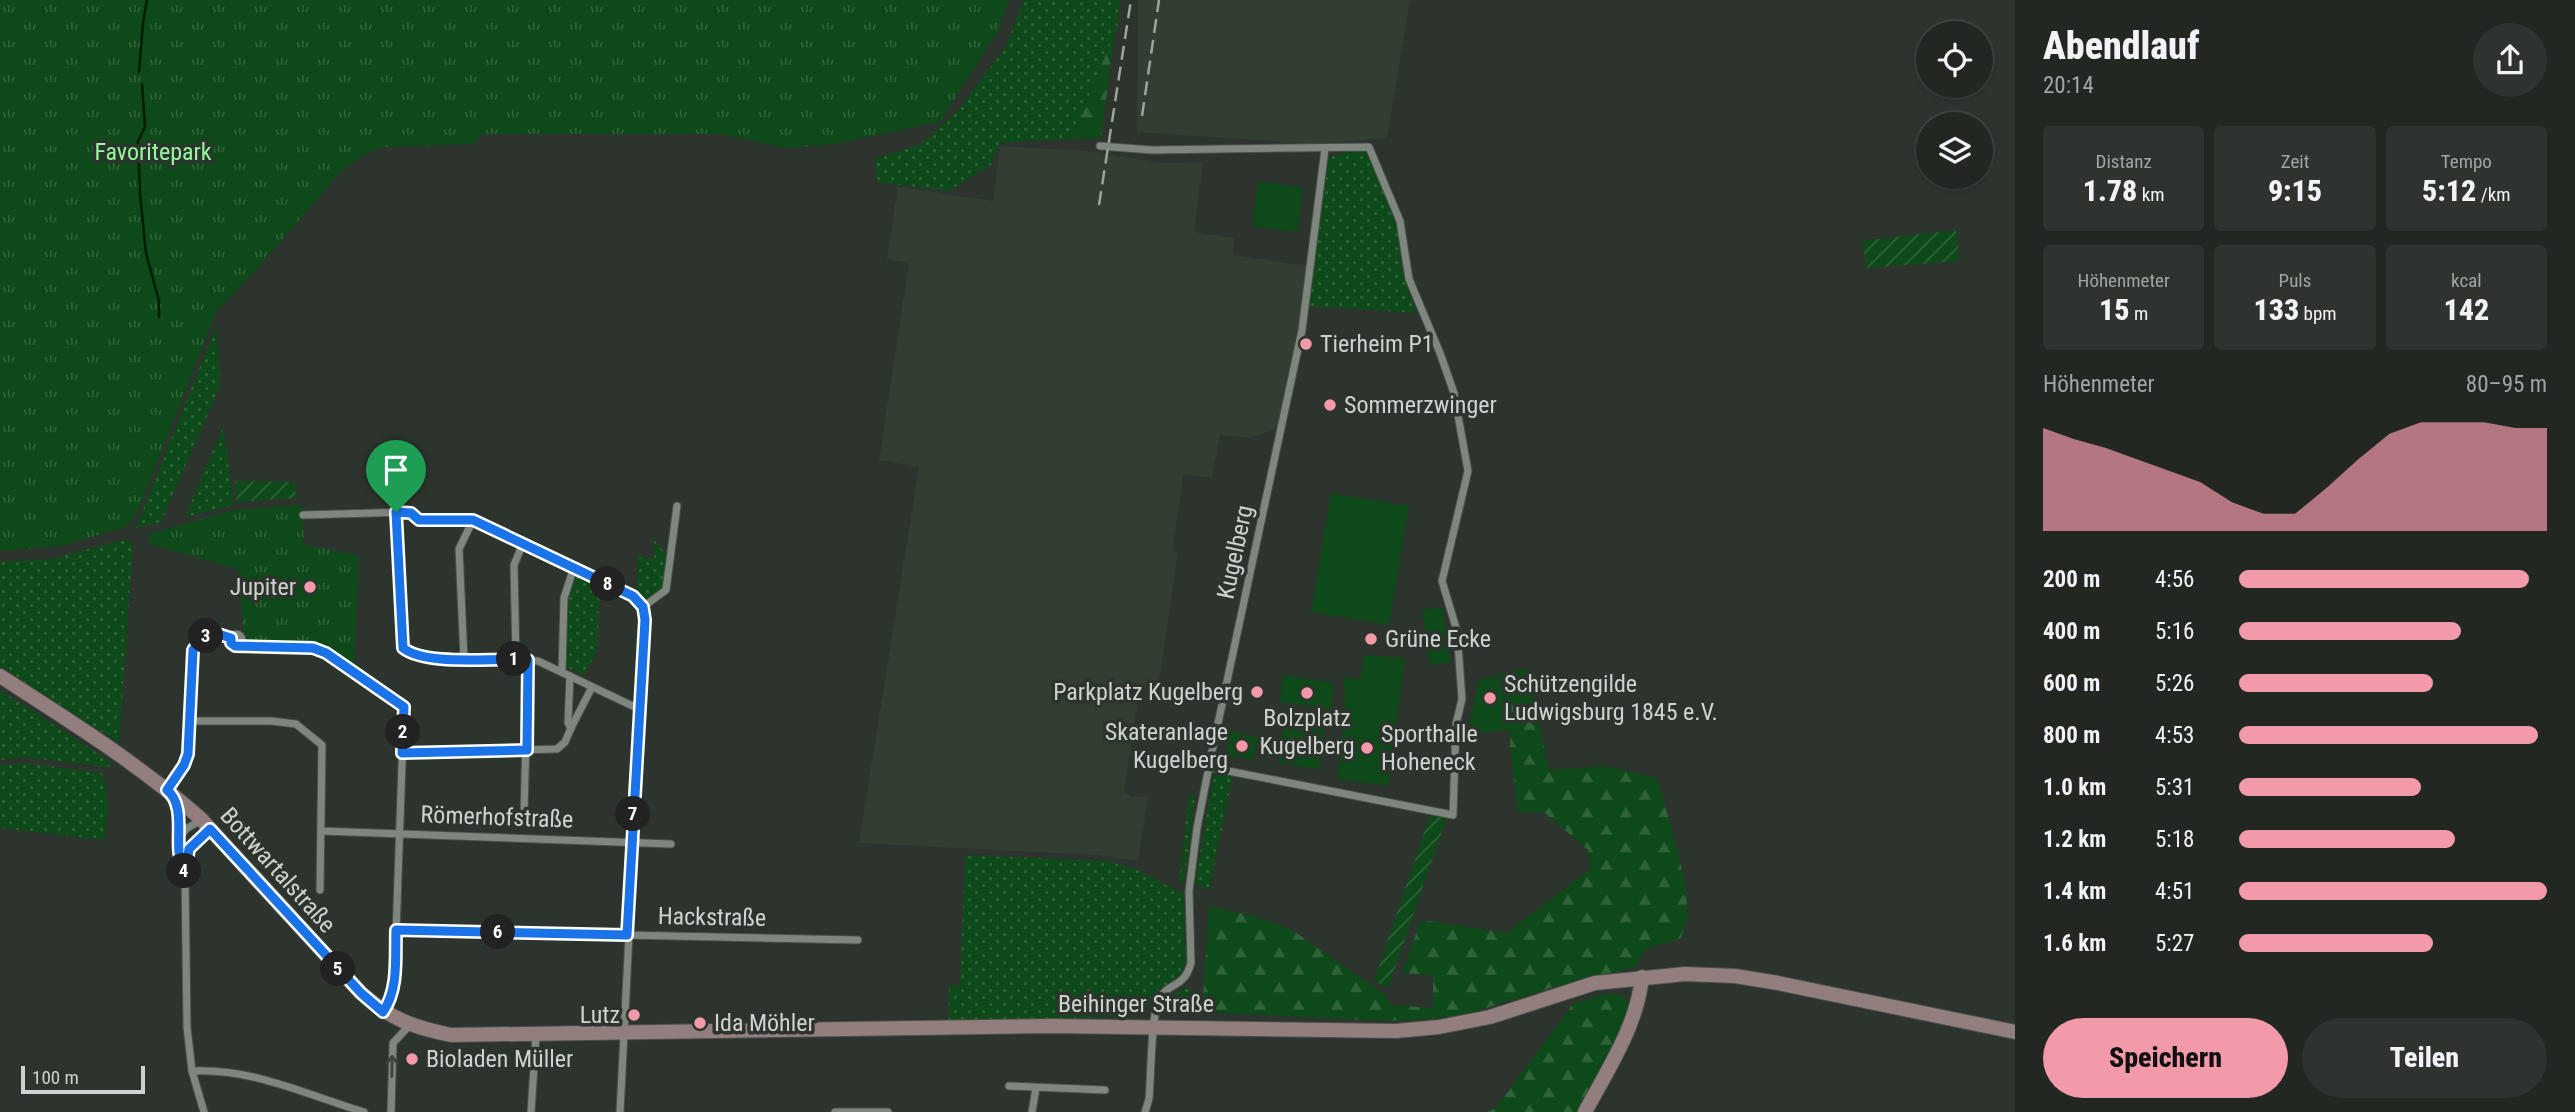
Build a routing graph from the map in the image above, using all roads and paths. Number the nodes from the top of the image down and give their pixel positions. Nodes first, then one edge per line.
1 (1100, 145) dead end
2 (1325, 149) junction
3 (394, 458) dead end
4 (677, 506) dead end
5 (396, 512) junction
6 (303, 515) dead end
7 (473, 520) junction
8 (523, 543) junction
9 (574, 567) junction
10 (643, 607) junction
11 (464, 659) junction
12 (516, 659) junction
13 (528, 660) junction
14 (566, 673) junction
15 (0, 676) edge
16 (592, 687) junction
17 (639, 709) junction
18 (191, 720) junction
19 (571, 728) junction
20 (527, 750) junction
21 (402, 753) junction
22 (1208, 766) junction
23 (170, 792) junction
24 (524, 815) dead end
25 (206, 824) junction
26 (322, 831) junction
27 (398, 833) junction
28 (179, 838) junction
29 (632, 841) junction
30 (671, 844) dead end
31 (185, 875) junction
32 (320, 890) dead end
33 (396, 930) junction
34 (627, 935) junction
35 (858, 940) dead end
36 (1642, 977) junction
37 (383, 1012) junction
38 (409, 1026) junction
39 (1154, 1027) junction
40 (623, 1032) junction
41 (2015, 1032) edge
42 (536, 1035) junction
43 (192, 1071) junction
44 (1009, 1086) dead end
45 (1036, 1088) junction
46 (1105, 1090) dead end
47 (204, 1112) edge
48 (364, 1112) edge
49 (391, 1112) edge
50 (531, 1112) edge
51 (620, 1112) edge
52 (835, 1112) edge
53 (888, 1112) edge
54 (1032, 1112) edge
55 (1145, 1112) edge
56 (1585, 1112) edge

1 - 2 street
2 - 22 street, Kugelberg
2 - 22 street
3 - 5 street
4 - 10 street
5 - 6 street
5 - 7 street
5 - 11 street
7 - 8 street
7 - 11 street
8 - 9 street
8 - 12 street
9 - 10 street
9 - 14 street
10 - 17 street
11 - 12 street
12 - 13 street
13 - 14 street
13 - 20 street
14 - 16 street
14 - 19 street
15 - 23 main road, Bottwartalstraße
16 - 17 street
16 - 19 street
17 - 29 street
18 - 21 street
18 - 23 street
18 - 26 street
19 - 20 street
20 - 21 street
20 - 24 street
21 - 27 street
22 - 39 street, Kugelberg
23 - 25 main road, Bottwartalstraße
23 - 28 street
25 - 28 street
25 - 31 street
25 - 37 main road, Bottwartalstraße
26 - 27 street, Römerhofstraße
26 - 32 street
27 - 29 street, Römerhofstraße
27 - 33 street
28 - 31 street
29 - 30 street, Römerhofstraße
29 - 34 street
31 - 43 street
33 - 34 street, Hackstraße
33 - 37 street
34 - 35 street, Hackstraße
34 - 40 street
36 - 39 main road, Beihinger Straße
36 - 41 main road, Beihinger Straße
36 - 56 main road
37 - 38 main road, Bottwartalstraße
38 - 42 main road, Bottwartalstraße
49 -> 38 street
39 - 40 main road, Beihinger Straße
39 - 55 street
40 - 42 main road, Bottwartalstraße
40 - 51 street
42 - 50 street
43 - 47 street
43 - 48 street
44 - 45 street
45 - 46 street
45 - 54 street
52 - 53 street

